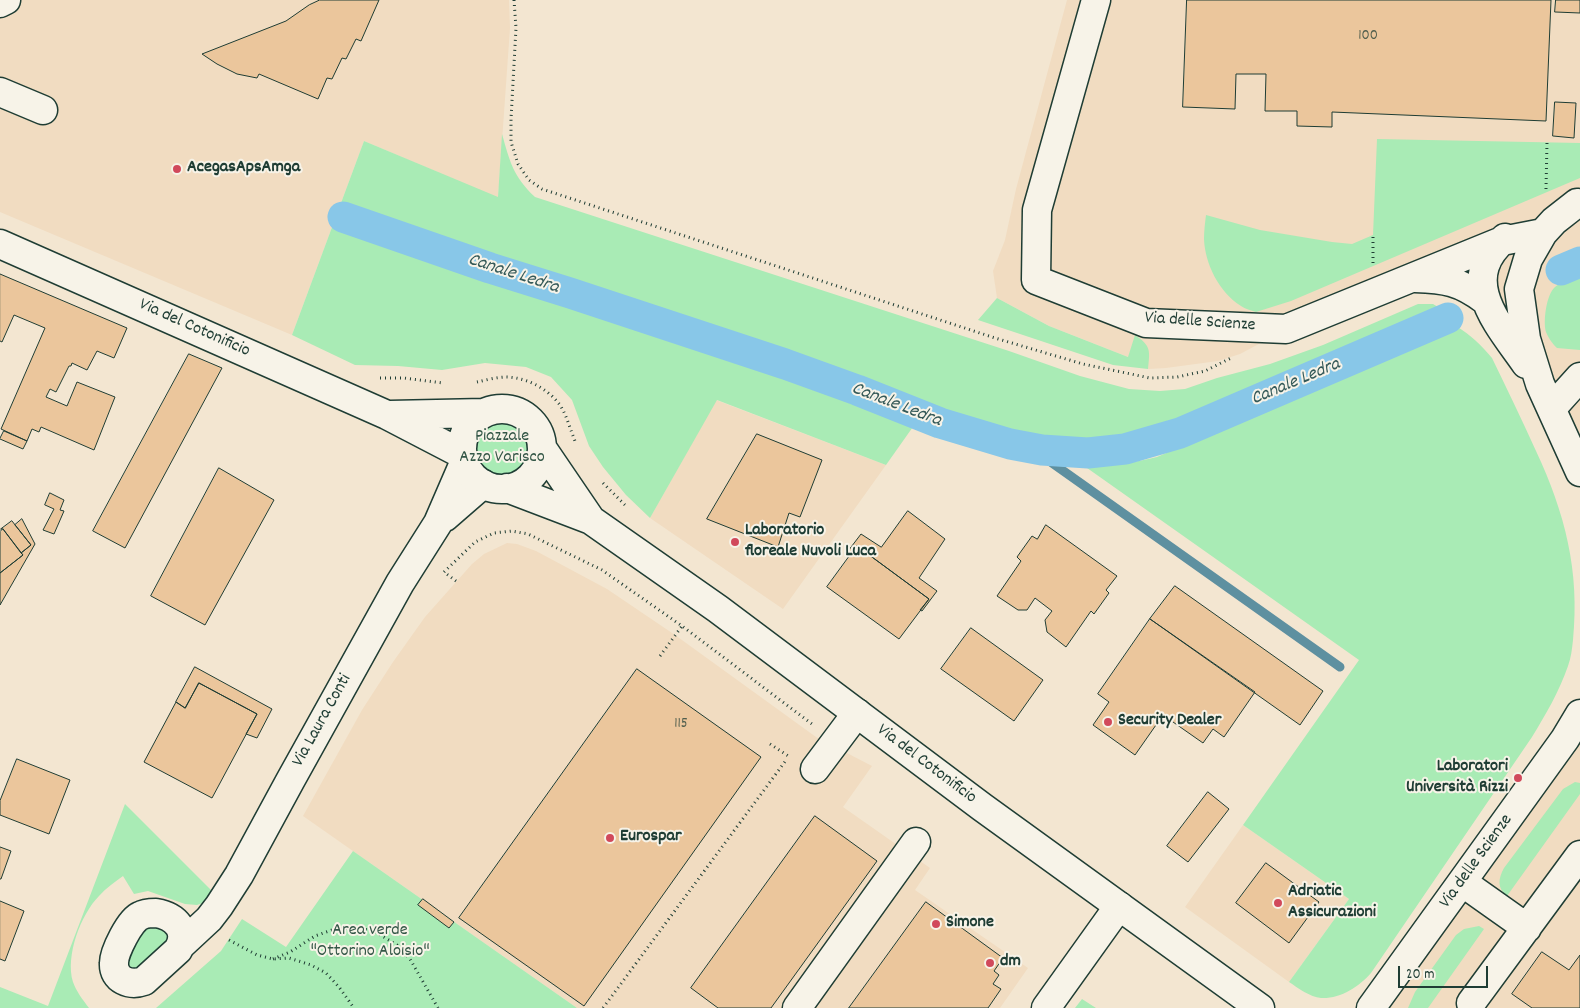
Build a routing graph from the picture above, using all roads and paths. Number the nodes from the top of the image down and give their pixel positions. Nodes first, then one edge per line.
1 (6, 0) edge
2 (514, 0) edge
3 (1096, 0) edge
4 (0, 3) edge
5 (0, 92) edge
6 (43, 110) dead end
7 (1547, 142) dead end
8 (1579, 203) edge
9 (1542, 226) junction
10 (0, 244) edge
11 (1476, 260) junction
12 (1411, 278) junction
13 (1519, 289) junction
14 (1485, 300) junction
15 (1240, 354) dead end
16 (1580, 376) edge
17 (380, 378) dead end
18 (474, 382) dead end
19 (448, 383) dead end
20 (1546, 396) junction
21 (484, 413) junction
22 (387, 415) junction
23 (577, 445) dead end
24 (542, 448) junction
25 (463, 458) junction
26 (1580, 472) edge
27 (600, 479) dead end
28 (495, 486) junction
29 (627, 508) dead end
30 (591, 520) junction
31 (438, 523) junction
32 (456, 581) dead end
33 (682, 626) junction
34 (660, 656) dead end
35 (857, 713) junction
36 (1580, 714) edge
37 (808, 731) dead end
38 (1573, 744) edge
39 (794, 750) dead end
40 (815, 769) dead end
41 (916, 842) dead end
42 (1580, 855) edge
43 (1462, 882) junction
44 (1119, 906) junction
45 (172, 919) junction
46 (216, 928) junction
47 (1526, 928) junction
48 (181, 944) junction
49 (273, 958) junction
50 (1471, 1003) dead end
51 (354, 1008) edge
52 (438, 1008) edge
53 (603, 1008) edge
54 (797, 1008) edge
55 (1046, 1008) edge
56 (1260, 1008) edge
57 (1371, 1008) edge

1 - 4 main road
2 - 15 path
3 - 12 main road, Via delle Scienze
5 - 6 main road
7 - 9 path
8 - 9 main road, Via delle Scienze
9 - 11 main road, Via delle Scienze
9 - 13 main road, Via delle Scienze
10 - 22 main road, Via del Cotonificio
11 - 12 main road, Via delle Scienze
11 - 13 main road
11 - 14 main road, Via delle Scienze
12 - 14 main road, Via delle Scienze
13 - 20 main road, Via delle Scienze
14 - 20 main road, Via delle Scienze
16 - 20 main road
17 - 19 path
18 - 23 path
20 - 26 main road, Via delle Scienze
21 - 22 main road, Via del Cotonificio
21 - 24 main road
21 - 25 main road
22 - 25 main road, Via del Cotonificio
24 - 28 main road
24 - 30 main road, Via del Cotonificio
25 - 28 main road
25 - 31 main road, Via Laura Conti
27 - 29 path
28 - 30 main road, Via del Cotonificio
28 - 31 main road, Via Laura Conti
30 - 35 main road, Via del Cotonificio
31 - 46 main road, Via Laura Conti
32 - 33 path
33 - 34 path
33 - 37 path
35 - 40 main road
35 - 44 main road, Via del Cotonificio
36 - 38 main road, Via delle Scienze
38 - 43 main road, Via delle Scienze
39 - 53 path
41 - 54 main road
42 - 47 main road
43 - 47 main road
43 - 57 main road, Via delle Scienze
44 - 55 main road
44 - 56 main road, Via del Cotonificio
45 - 46 main road, Via Laura Conti
45 - 48 main road
45 - 48 main road, Via Laura Conti
46 - 48 main road, Via Laura Conti
46 - 49 path
47 - 50 main road
49 - 51 path
49 - 52 path

